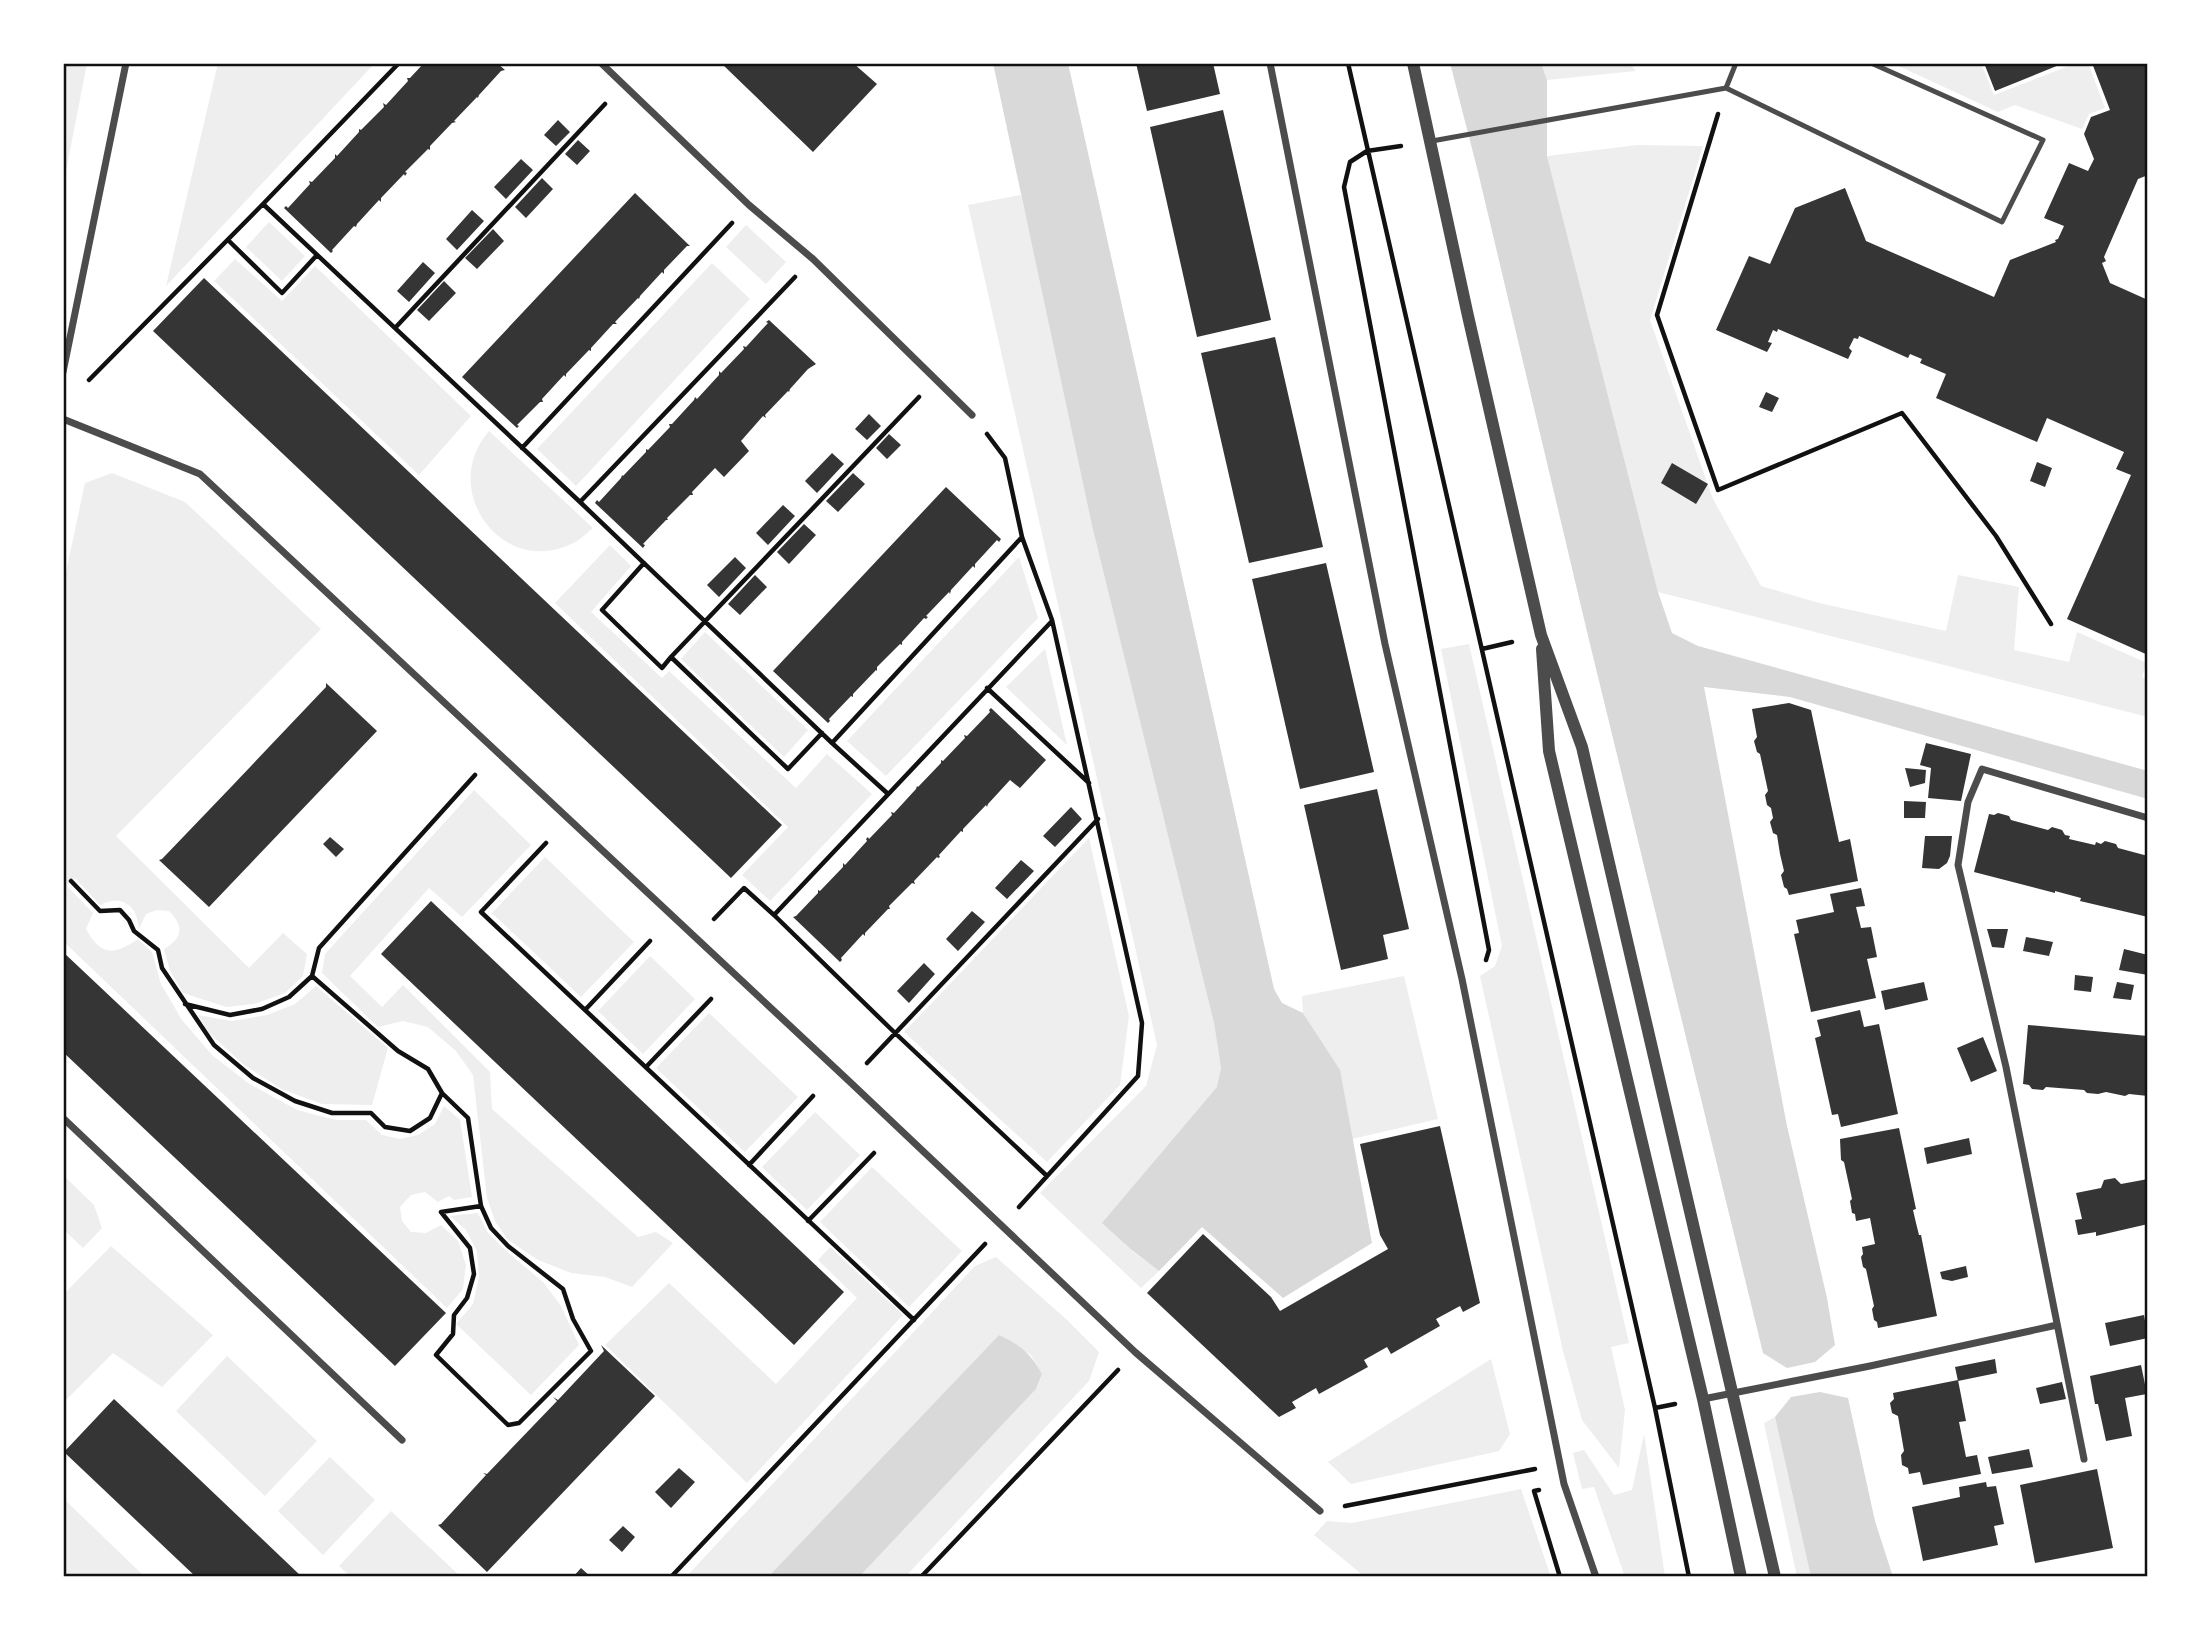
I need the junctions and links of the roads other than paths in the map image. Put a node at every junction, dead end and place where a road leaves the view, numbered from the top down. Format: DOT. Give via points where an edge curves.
graph roads {
  1 [pos="126,63"];
  2 [pos="601,63"];
  3 [pos="1270,63"];
  4 [pos="1413,63"];
  5 [pos="1735,63"];
  6 [pos="1871,63"];
  7 [pos="1726,88"];
  8 [pos="1430,142"];
  9 [pos="63,372"];
  10 [pos="972,415"];
  11 [pos="63,419"];
  12 [pos="1541,635"];
  13 [pos="2148,818"];
  14 [pos="63,1118"];
  15 [pos="2057,1325"];
  16 [pos="1734,1393"];
  17 [pos="1703,1399"];
  18 [pos="402,1440"];
  19 [pos="2084,1459"];
  20 [pos="1320,1511"];
  21 [pos="1596,1577"];
  22 [pos="1741,1577"];
  23 [pos="1776,1577"];
  1 -- 9 [label="street"];
  2 -- 10 [label="street" via="749,205 813,259"];
  3 -- 21 [label="street" via="1385,644 1462,979 1564,1484"];
  4 -- 8 [label="street"];
  5 -- 7 [label="lane"];
  6 -- 7 [label="lane" via="2043,140 2002,222"];
  7 -- 8 [label="lane"];
  8 -- 12 [label="street"];
  11 -- 20 [label="street" via="200,474 1135,1352"];
  12 -- 16 [label="street" via="1582,747"];
  12 -- 17 [label="street" via="1549,751"];
  13 -- 15 [label="street" via="1982,769 1968,802 1958,865 2006,1067"];
  14 -- 18 [label="street"];
  15 -- 16 [label="street"];
  15 -- 19 [label="street"];
  16 -- 17 [label="street"];
  16 -- 23 [label="street"];
  17 -- 22 [label="street"];
}
